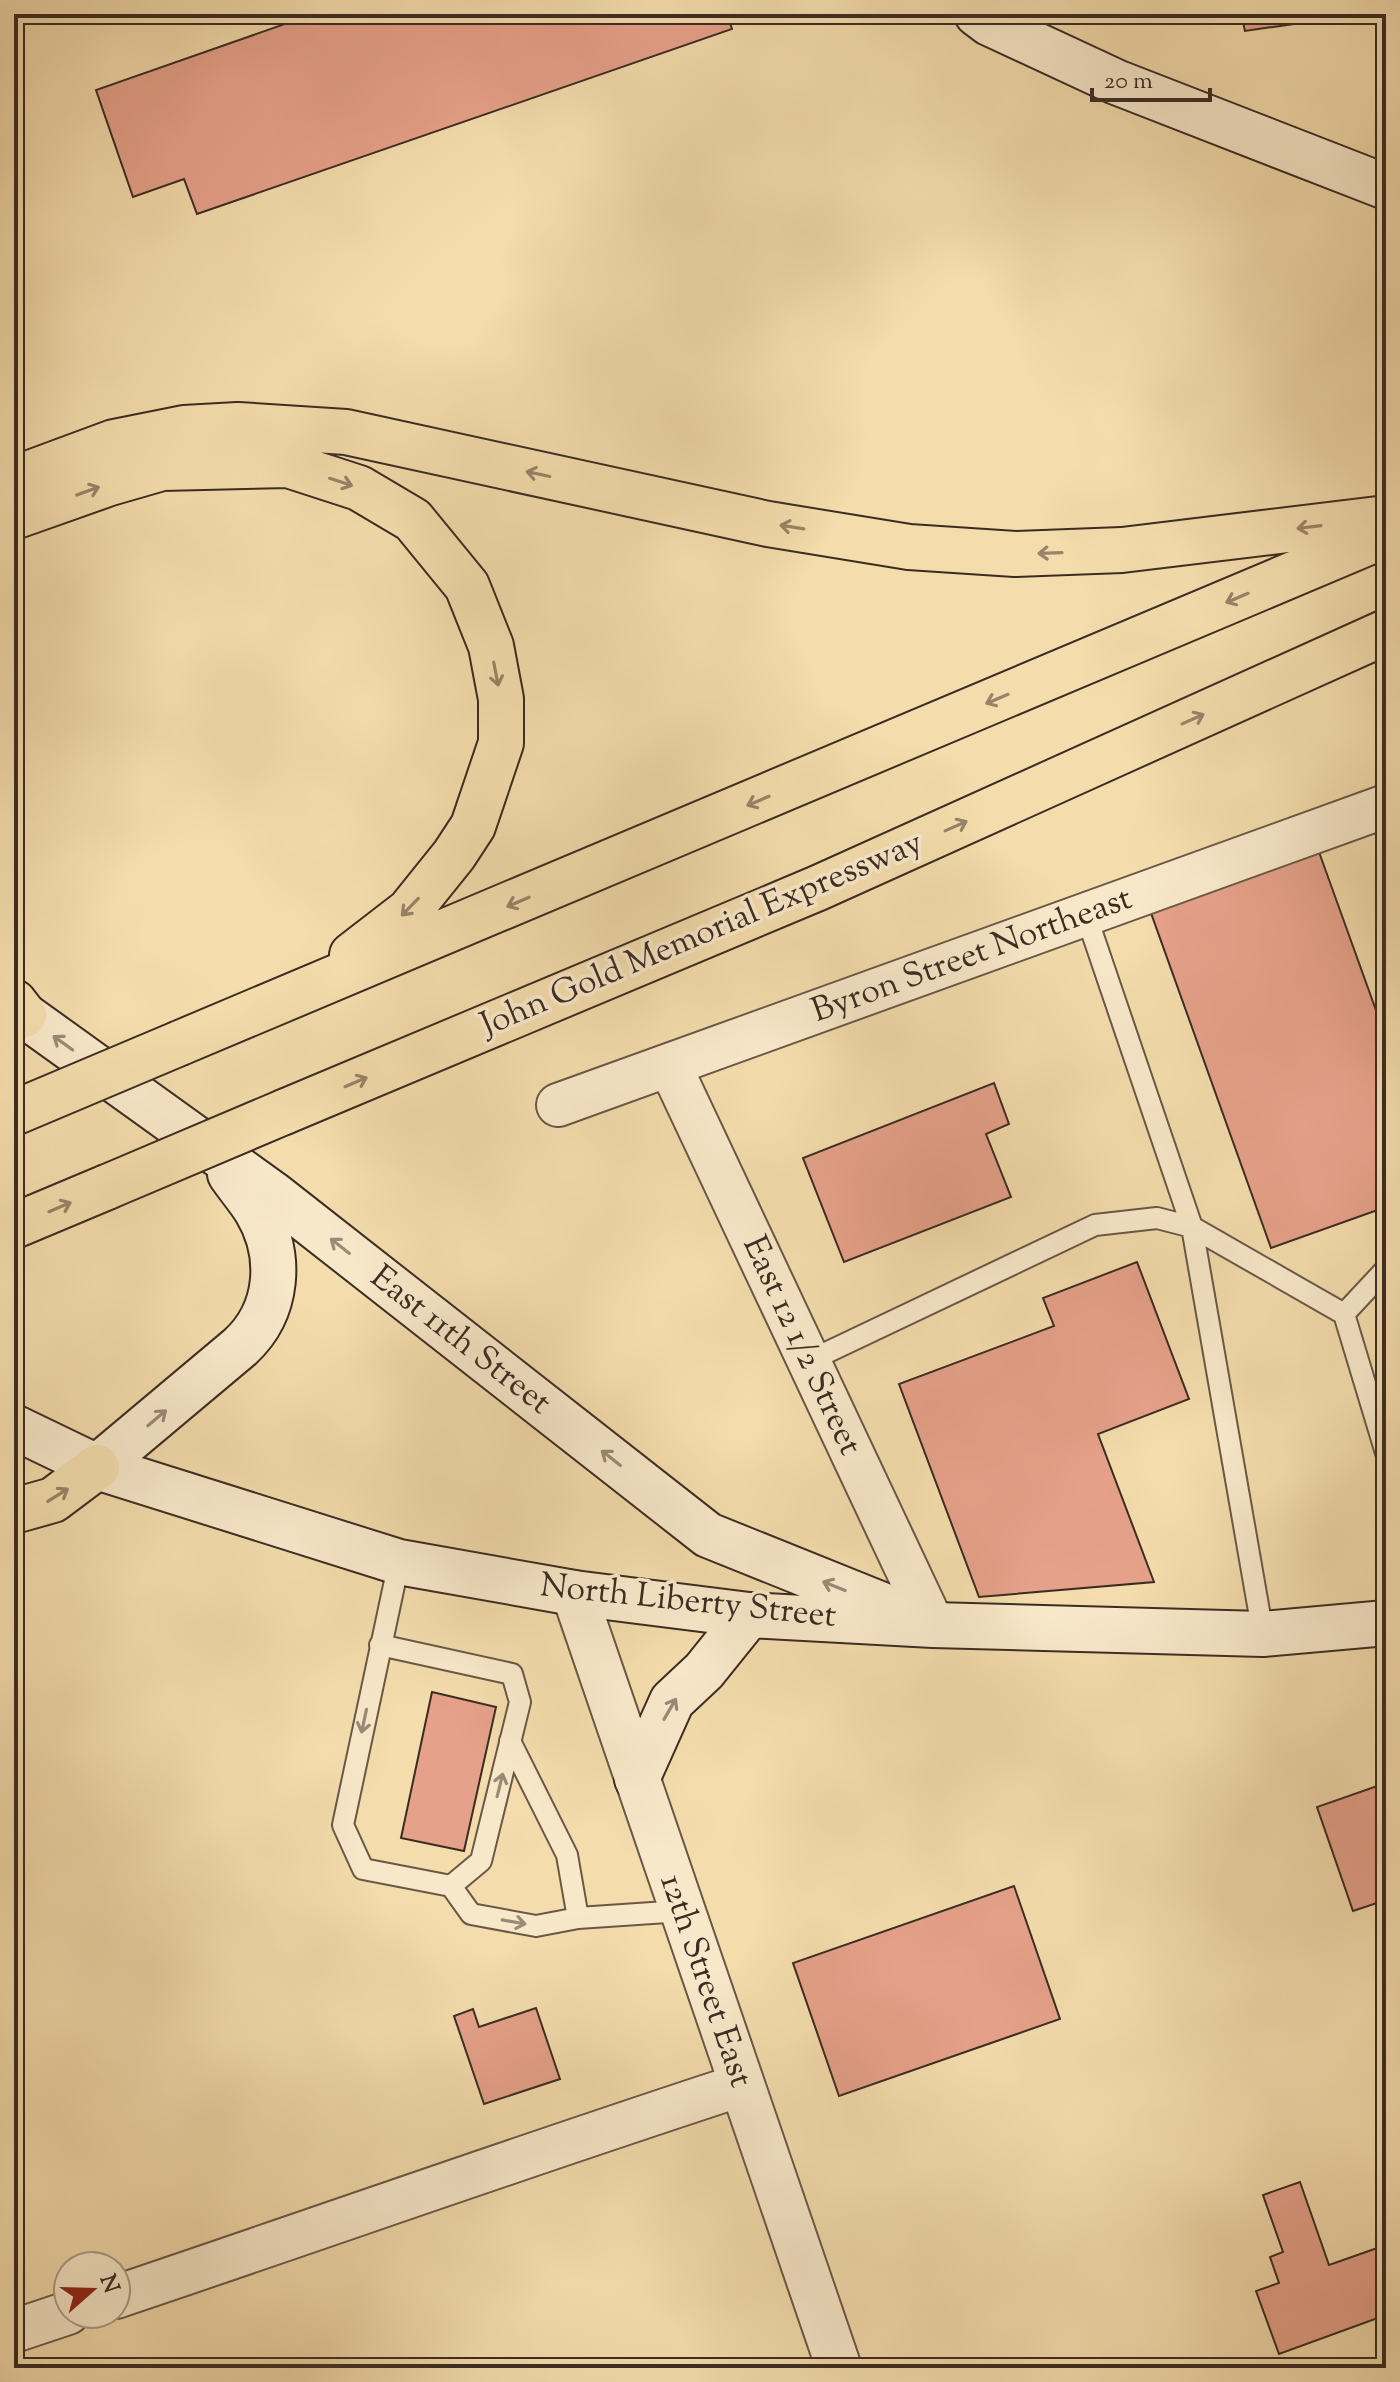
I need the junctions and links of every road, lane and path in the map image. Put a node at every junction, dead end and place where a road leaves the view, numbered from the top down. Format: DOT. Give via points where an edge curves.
graph roads {
  1 [pos="977,14"];
  2 [pos="1386,187"];
  3 [pos="14,479"];
  4 [pos="14,517"];
  5 [pos="1386,518"];
  6 [pos="1386,535"];
  7 [pos="1386,632"];
  8 [pos="1385,807"];
  9 [pos="1086,915"];
  10 [pos="306,991"];
  11 [pos="17,1008"];
  12 [pos="670,1066"];
  13 [pos="558,1105"];
  14 [pos="14,1113"];
  15 [pos="195,1137"];
  16 [pos="14,1226"];
  17 [pos="1192,1227"];
  18 [pos="1386,1269"];
  19 [pos="1344,1314"];
  20 [pos="809,1361"];
  21 [pos="14,1427"];
  22 [pos="1386,1453"];
  23 [pos="97,1467"];
  24 [pos="14,1511"];
  25 [pos="399,1562"];
  26 [pos="574,1593"];
  27 [pos="749,1615"];
  28 [pos="1386,1623"];
  29 [pos="933,1625"];
  30 [pos="1263,1634"];
  31 [pos="380,1645"];
  32 [pos="510,1741"];
  33 [pos="637,1779"];
  34 [pos="451,1886"];
  35 [pos="682,1911"];
  36 [pos="578,1918"];
  37 [pos="741,2085"];
  38 [pos="132,2292"];
  39 [pos="52,2318"];
  40 [pos="14,2331"];
  41 [pos="839,2368"];
  1 -- 2 [label="main road" via="1116,82"];
  5 -- 3 [label="highway, one-way" via="1122,550 1015,554 909,547 768,524 346,432 238,425 184,428 114,442"];
  4 -- 10 [label="highway, one-way" via="162,468 288,465 359,488 413,520 467,586 491,646 501,699 501,743 473,826 409,911"];
  6 -- 10 [label="highway, one-way"];
  16 -- 7 [label="highway, John Gold Memorial Expressway, one-way, bridge" via="818,888"];
  8 -- 9 [label="street, Byron Street Northeast"];
  9 -- 12 [label="street, Byron Street Northeast"];
  9 -- 17 [label="lane"];
  10 -- 14 [label="highway, bridge"];
  15 -- 11 [label="main road, East 11th Street, one-way"];
  12 -- 13 [label="street, Byron Street Northeast"];
  12 -- 20 [label="street, East 12 1/2 Street"];
  23 -- 15 [label="main road, one-way" via="240,1347 264,1317 272,1290 268,1236 226,1169"];
  29 -- 15 [label="main road, East 11th Street, one-way" via="708,1535"];
  17 -- 19 [label="lane"];
  17 -- 20 [label="lane" via="1157,1218 1095,1225"];
  17 -- 30 [label="lane"];
  18 -- 19 [label="lane"];
  19 -- 22 [label="lane"];
  20 -- 29 [label="street, East 12 1/2 Street"];
  21 -- 23 [label="main road, North Liberty Street"];
  24 -- 23 [label="highway, one-way" via="53,1500"];
  23 -- 25 [label="main road, North Liberty Street"];
  25 -- 26 [label="main road, North Liberty Street"];
  25 -- 31 [label="lane"];
  26 -- 27 [label="main road, North Liberty Street"];
  26 -- 33 [label="main road, 12th Street East"];
  27 -- 29 [label="main road, North Liberty Street"];
  33 -- 27 [label="main road, one-way" via="672,1701"];
  28 -- 30 [label="main road, North Liberty Street"];
  29 -- 30 [label="main road, North Liberty Street"];
  31 -- 32 [label="lane" via="512,1674 520,1702"];
  31 -- 34 [label="lane, one-way" via="343,1825 363,1869"];
  34 -- 32 [label="lane, one-way" via="481,1861"];
  32 -- 36 [label="lane" via="567,1855"];
  33 -- 35 [label="main road, 12th Street East"];
  34 -- 36 [label="lane, one-way" via="471,1914 536,1926"];
  35 -- 36 [label="lane"];
  35 -- 37 [label="main road, 12th Street East"];
  37 -- 38 [label="street"];
  37 -- 41 [label="main road, 12th Street East"];
  39 -- 40 [label="street"];
}
